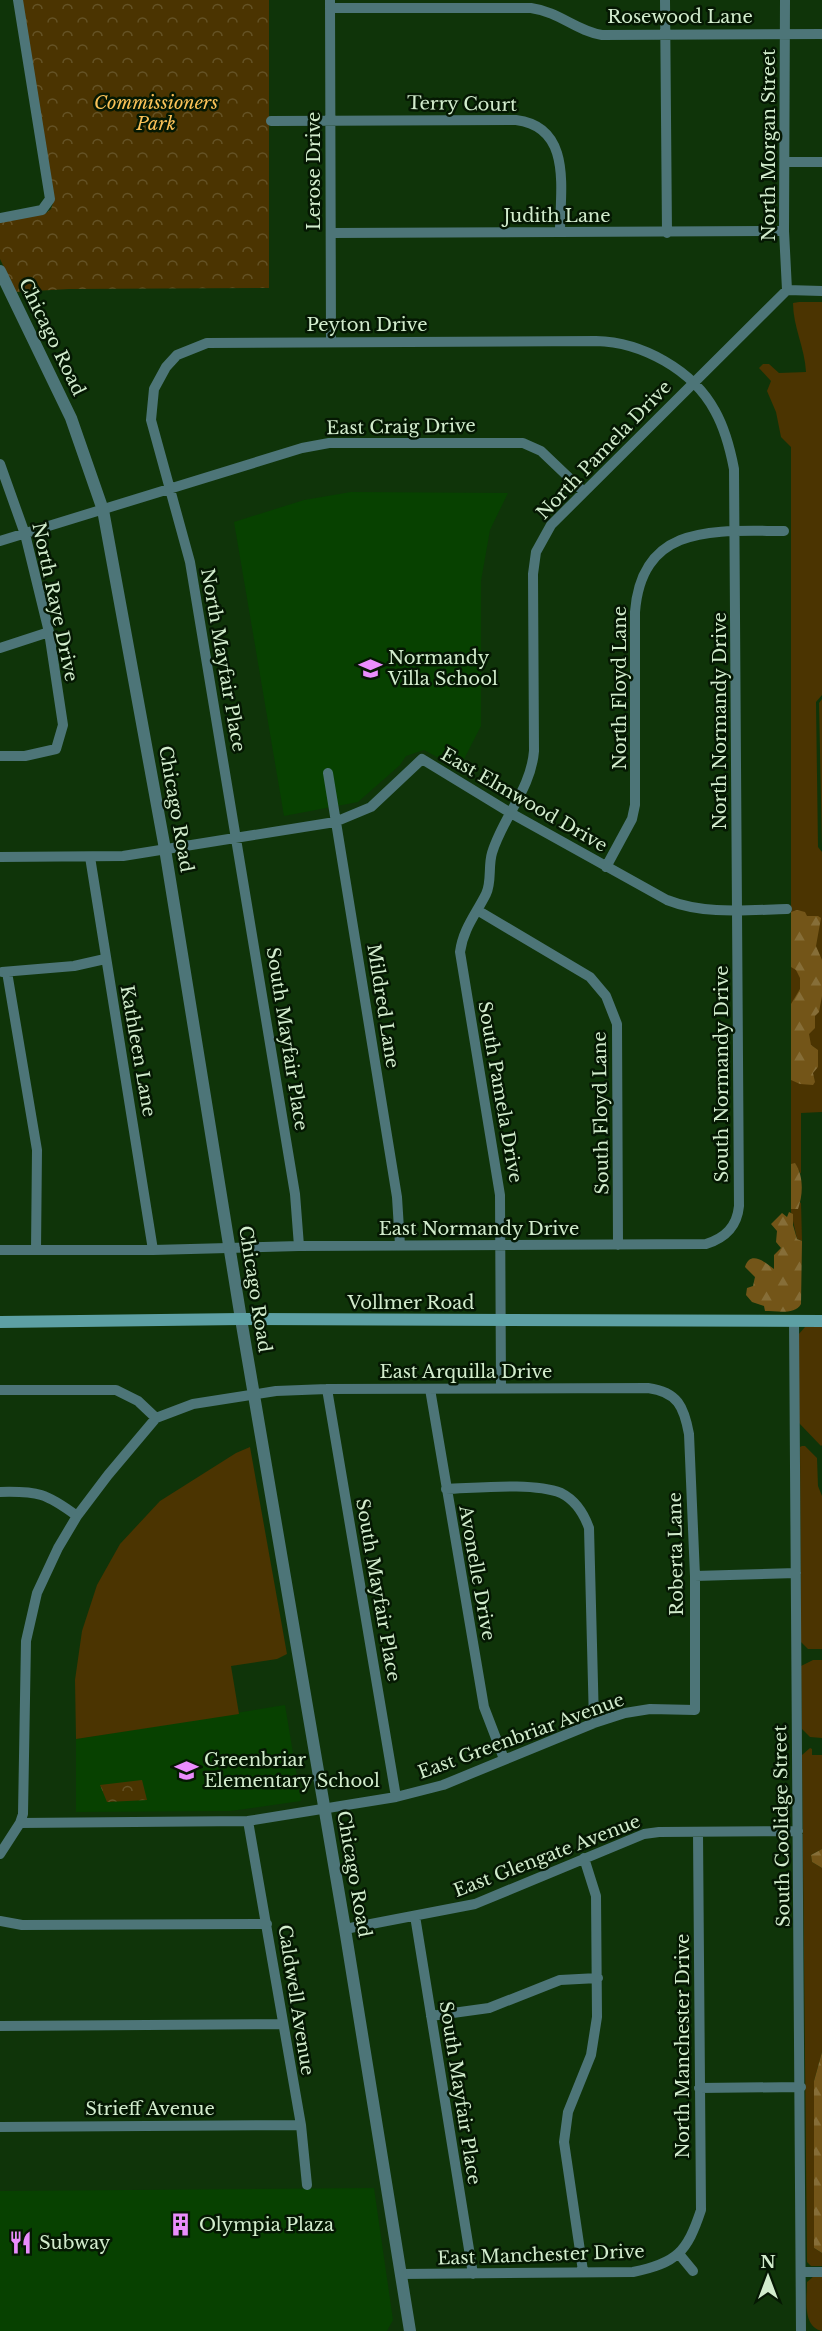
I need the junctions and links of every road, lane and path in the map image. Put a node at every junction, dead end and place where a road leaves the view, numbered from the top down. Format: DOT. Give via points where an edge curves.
graph roads {
  1 [pos="18,0"];
  2 [pos="665,0"];
  3 [pos="785,0"];
  4 [pos="330,4"];
  5 [pos="666,34"];
  6 [pos="785,34"];
  7 [pos="822,34"];
  8 [pos="330,120"];
  9 [pos="271,121"];
  10 [pos="786,162"];
  11 [pos="822,162"];
  12 [pos="0,218"];
  13 [pos="784,231"];
  14 [pos="560,232"];
  15 [pos="331,233"];
  16 [pos="667,233"];
  17 [pos="0,271"];
  18 [pos="787,290"];
  19 [pos="822,291"];
  20 [pos="331,342"];
  21 [pos="692,383"];
  22 [pos="0,464"];
  23 [pos="171,488"];
  24 [pos="584,492"];
  25 [pos="103,510"];
  26 [pos="735,531"];
  27 [pos="784,531"];
  28 [pos="25,534"];
  29 [pos="0,541"];
  30 [pos="49,632"];
  31 [pos="0,648"];
  32 [pos="0,756"];
  33 [pos="328,773"];
  34 [pos="509,812"];
  35 [pos="335,822"];
  36 [pos="236,838"];
  37 [pos="165,849"];
  38 [pos="0,857"];
  39 [pos="90,857"];
  40 [pos="606,867"];
  41 [pos="787,909"];
  42 [pos="477,910"];
  43 [pos="737,910"];
  44 [pos="105,959"];
  45 [pos="4,972"];
  46 [pos="725,1235"];
  47 [pos="400,1245"];
  48 [pos="500,1245"];
  49 [pos="618,1245"];
  50 [pos="298,1246"];
  51 [pos="230,1247"];
  52 [pos="0,1250"];
  53 [pos="36,1250"];
  54 [pos="153,1250"];
  55 [pos="241,1319"];
  56 [pos="500,1321"];
  57 [pos="794,1321"];
  58 [pos="822,1321"];
  59 [pos="0,1322"];
  60 [pos="501,1388"];
  61 [pos="327,1389"];
  62 [pos="430,1389"];
  63 [pos="0,1390"];
  64 [pos="253,1394"];
  65 [pos="676,1400"];
  66 [pos="156,1418"];
  67 [pos="446,1488"];
  68 [pos="0,1492"];
  69 [pos="77,1516"];
  70 [pos="796,1573"];
  71 [pos="694,1576"];
  72 [pos="694,1710"];
  73 [pos="594,1723"];
  74 [pos="504,1759"];
  75 [pos="396,1797"];
  76 [pos="324,1810"];
  77 [pos="248,1821"];
  78 [pos="20,1823"];
  79 [pos="798,1831"];
  80 [pos="698,1833"];
  81 [pos="0,1854"];
  82 [pos="584,1858"];
  83 [pos="415,1917"];
  84 [pos="0,1921"];
  85 [pos="267,1924"];
  86 [pos="345,1929"];
  87 [pos="598,1978"];
  88 [pos="431,2016"];
  89 [pos="283,2024"];
  90 [pos="0,2026"];
  91 [pos="699,2088"];
  92 [pos="801,2088"];
  93 [pos="301,2125"];
  94 [pos="0,2127"];
  95 [pos="307,2185"];
  96 [pos="679,2254"];
  97 [pos="583,2271"];
  98 [pos="693,2271"];
  99 [pos="801,2272"];
  100 [pos="822,2272"];
  101 [pos="400,2274"];
  102 [pos="473,2274"];
  103 [pos="410,2331"];
  104 [pos="801,2331"];
  1 -- 12 [label="street" via="50,199 42,210"];
  2 -- 5 [label="street"];
  3 -- 6 [label="street, North Morgan Street"];
  4 -- 5 [label="street, Rosewood Lane" via="531,8 556,13 592,33"];
  4 -- 8 [label="street, Lerose Drive"];
  5 -- 6 [label="street, Rosewood Lane"];
  5 -- 16 [label="street"];
  6 -- 7 [label="street, Rosewood Lane"];
  6 -- 10 [label="street, North Morgan Street"];
  8 -- 9 [label="street, Terry Court"];
  8 -- 14 [label="street, Terry Court" via="516,120 533,124 550,137 558,153"];
  8 -- 15 [label="street, Lerose Drive"];
  10 -- 11 [label="street"];
  10 -- 13 [label="street, North Morgan Street"];
  13 -- 16 [label="street, Judith Lane"];
  13 -- 18 [label="street, North Morgan Street"];
  14 -- 15 [label="street, Judith Lane"];
  14 -- 16 [label="street, Judith Lane"];
  15 -- 20 [label="street, Lerose Drive"];
  17 -- 25 [label="street, Chicago Road" via="71,418"];
  18 -- 19 [label="street"];
  18 -- 21 [label="street, North Pamela Drive"];
  20 -- 21 [label="street, Peyton Drive" via="612,342 657,357"];
  20 -- 23 [label="street, Peyton Drive" via="207,343 177,355 154,389 151,413"];
  21 -- 24 [label="street, North Pamela Drive"];
  21 -- 26 [label="street, North Normandy Drive" via="715,409 730,447 735,475"];
  22 -- 28 [label="street, North Raye Drive"];
  23 -- 24 [label="street, East Craig Drive" via="319,444 503,442 523,443 541,450"];
  23 -- 25 [label="street, East Craig Drive"];
  23 -- 36 [label="street, North Mayfair Place" via="190,562"];
  24 -- 34 [label="street, North Pamela Drive" via="551,525 536,552 533,758 525,785"];
  25 -- 28 [label="street, East Craig Drive"];
  25 -- 37 [label="street, Chicago Road"];
  26 -- 27 [label="street"];
  26 -- 40 [label="street, North Floyd Lane" via="698,533 678,541 653,560 641,582 635,612 635,805 632,819"];
  26 -- 43 [label="street, North Normandy Drive"];
  28 -- 29 [label="street, East Craig Drive"];
  28 -- 30 [label="street, North Raye Drive"];
  30 -- 31 [label="street"];
  30 -- 32 [label="street, North Raye Drive" via="63,725 56,749 25,756"];
  33 -- 35 [label="street, Mildred Lane"];
  34 -- 35 [label="street, East Elmwood Drive" via="422,759 371,807"];
  34 -- 40 [label="street, East Elmwood Drive"];
  34 -- 42 [label="street, South Pamela Drive" via="491,855 488,891"];
  35 -- 36 [label="street, East Elmwood Drive"];
  35 -- 47 [label="street, Mildred Lane" via="397,1197"];
  36 -- 37 [label="street, East Elmwood Drive"];
  36 -- 50 [label="street, South Mayfair Place" via="295,1194"];
  37 -- 39 [label="street, East Elmwood Drive"];
  37 -- 51 [label="street, Chicago Road"];
  38 -- 39 [label="street, East Elmwood Drive"];
  39 -- 44 [label="street, Kathleen Lane"];
  40 -- 43 [label="street, East Elmwood Drive" via="680,906"];
  41 -- 43 [label="street, East Elmwood Drive"];
  42 -- 48 [label="street, South Pamela Drive" via="462,939 461,961 501,1196"];
  42 -- 49 [label="street, South Floyd Lane" via="579,969 606,996 617,1024"];
  43 -- 46 [label="street, South Normandy Drive" via="739,1206 737,1218"];
  44 -- 45 [label="street"];
  44 -- 54 [label="street, Kathleen Lane"];
  45 -- 53 [label="street" via="37,1150"];
  46 -- 49 [label="street, East Normandy Drive" via="705,1244"];
  47 -- 48 [label="street, East Normandy Drive"];
  47 -- 50 [label="street, East Normandy Drive"];
  48 -- 49 [label="street, East Normandy Drive"];
  48 -- 56 [label="street, South Pamela Drive"];
  50 -- 51 [label="street, East Normandy Drive"];
  51 -- 54 [label="street, East Normandy Drive"];
  51 -- 55 [label="street, Chicago Road"];
  52 -- 53 [label="street, East Normandy Drive"];
  53 -- 54 [label="street, East Normandy Drive"];
  55 -- 56 [label="main road, Vollmer Road"];
  55 -- 59 [label="main road, Vollmer Road"];
  55 -- 64 [label="street, Chicago Road"];
  56 -- 57 [label="main road, Vollmer Road"];
  56 -- 60 [label="street, South Pamela Drive"];
  57 -- 58 [label="main road, Vollmer Road"];
  57 -- 70 [label="street, South Coolidge Street"];
  60 -- 62 [label="street, East Arquilla Drive"];
  60 -- 65 [label="street, East Arquilla Drive" via="648,1388 665,1392"];
  61 -- 62 [label="street, East Arquilla Drive"];
  61 -- 64 [label="street, East Arquilla Drive"];
  61 -- 75 [label="street, South Mayfair Place"];
  62 -- 67 [label="street, Avonelle Drive"];
  63 -- 66 [label="street" via="116,1390 138,1401"];
  64 -- 66 [label="street, East Arquilla Drive" via="181,1407"];
  64 -- 76 [label="street, Chicago Road"];
  65 -- 71 [label="street, Roberta Lane" via="684,1411 689,1434"];
  66 -- 69 [label="street"];
  67 -- 73 [label="street" via="538,1488 562,1494 584,1514 589,1528"];
  67 -- 74 [label="street, Avonelle Drive" via="484,1707"];
  68 -- 69 [label="street" via="39,1493"];
  69 -- 78 [label="street" via="37,1593 26,1641 24,1806"];
  70 -- 71 [label="street"];
  70 -- 79 [label="street, South Coolidge Street"];
  71 -- 72 [label="street, Roberta Lane"];
  72 -- 73 [label="street, East Greenbriar Avenue" via="650,1709"];
  73 -- 74 [label="street, East Greenbriar Avenue"];
  74 -- 75 [label="street, East Greenbriar Avenue" via="443,1785"];
  75 -- 76 [label="street, East Greenbriar Avenue"];
  76 -- 77 [label="street, East Greenbriar Avenue"];
  76 -- 86 [label="street, Chicago Road"];
  77 -- 78 [label="street, East Greenbriar Avenue"];
  77 -- 85 [label="street, Caldwell Avenue"];
  78 -- 81 [label="street"];
  79 -- 80 [label="street, East Glengate Avenue"];
  79 -- 92 [label="street, South Coolidge Street"];
  80 -- 82 [label="street, East Glengate Avenue" via="644,1834"];
  80 -- 91 [label="street, North Manchester Drive"];
  82 -- 83 [label="street, East Glengate Avenue" via="475,1904"];
  82 -- 87 [label="street" via="596,1896"];
  83 -- 86 [label="street, East Glengate Avenue"];
  83 -- 88 [label="street, South Mayfair Place"];
  84 -- 85 [label="street" via="22,1925"];
  85 -- 89 [label="street, Caldwell Avenue"];
  86 -- 101 [label="street, Chicago Road"];
  87 -- 88 [label="street" via="560,1980 489,2008"];
  87 -- 97 [label="street" via="591,2055 568,2112 565,2133"];
  88 -- 102 [label="street, South Mayfair Place"];
  89 -- 90 [label="street"];
  89 -- 93 [label="street, Caldwell Avenue"];
  91 -- 92 [label="street"];
  91 -- 96 [label="street, North Manchester Drive" via="701,2210 692,2236"];
  92 -- 99 [label="street, South Coolidge Street"];
  93 -- 94 [label="street, Strieff Avenue"];
  93 -- 95 [label="street, Caldwell Avenue"];
  96 -- 97 [label="street, East Manchester Drive" via="656,2268 633,2272"];
  96 -- 98 [label="street"];
  97 -- 102 [label="street, East Manchester Drive"];
  99 -- 100 [label="street"];
  99 -- 104 [label="street, South Coolidge Street"];
  101 -- 102 [label="street, East Manchester Drive"];
  101 -- 103 [label="street, Chicago Road"];
}
